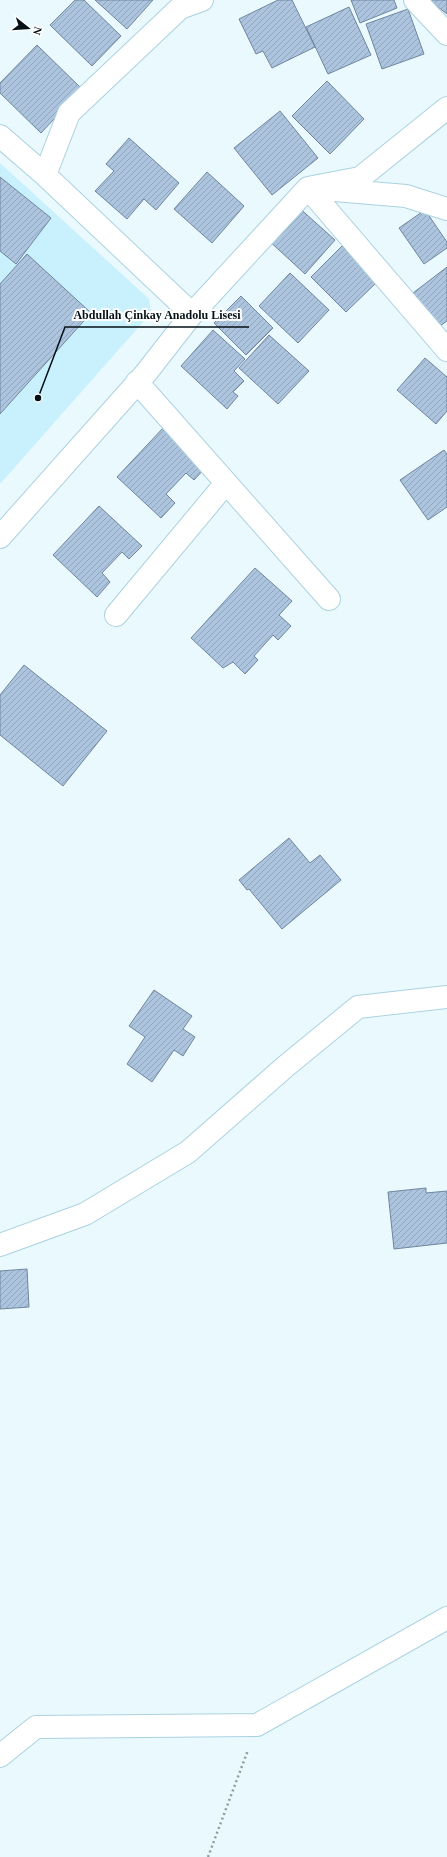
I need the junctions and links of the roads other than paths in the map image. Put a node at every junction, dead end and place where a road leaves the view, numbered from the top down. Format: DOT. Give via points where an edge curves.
graph roads {
  1 [pos="202,0"];
  2 [pos="415,0"];
  3 [pos="447,34"];
  4 [pos="447,108"];
  5 [pos="0,136"];
  6 [pos="45,175"];
  7 [pos="308,188"];
  8 [pos="447,210"];
  9 [pos="192,314"];
  10 [pos="447,350"];
  11 [pos="137,382"];
  12 [pos="226,483"];
  13 [pos="0,537"];
  14 [pos="329,599"];
  15 [pos="116,615"];
  16 [pos="447,997"];
  17 [pos="0,1245"];
  18 [pos="447,1618"];
  19 [pos="0,1756"];
  1 -- 6 [label="street" via="180,8 69,113"];
  2 -- 3 [label="street"];
  4 -- 7 [label="street" via="360,178"];
  5 -- 6 [label="street"];
  6 -- 9 [label="street"];
  7 -- 8 [label="street" via="406,196"];
  7 -- 9 [label="street"];
  7 -- 10 [label="street"];
  9 -- 11 [label="street"];
  11 -- 12 [label="street"];
  11 -- 13 [label="street"];
  12 -- 14 [label="street"];
  12 -- 15 [label="street"];
  16 -- 17 [label="street" via="358,1007 188,1152 85,1214"];
  18 -- 19 [label="street" via="257,1725 36,1727"];
}
